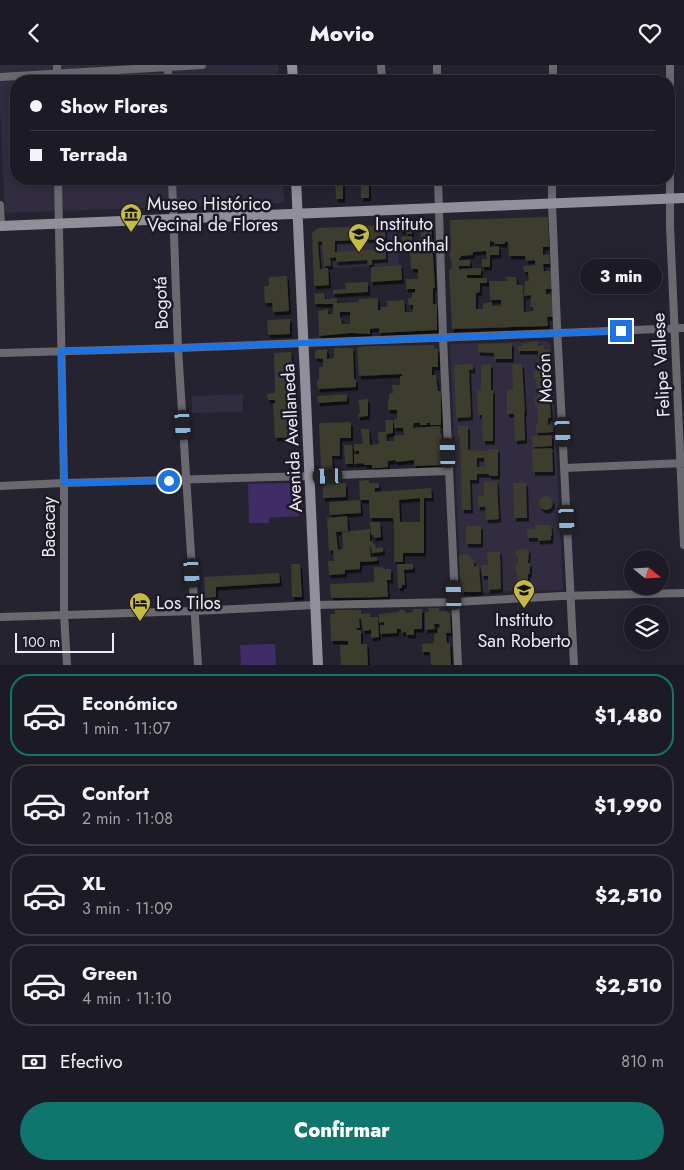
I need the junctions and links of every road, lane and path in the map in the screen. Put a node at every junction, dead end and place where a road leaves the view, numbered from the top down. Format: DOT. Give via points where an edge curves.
graph roads {
  1 [pos="202,65"];
  2 [pos="168,66"];
  3 [pos="85,75"];
  4 [pos="58,185"];
  5 [pos="172,185"];
  6 [pos="296,185"];
  7 [pos="438,185"];
  8 [pos="552,185"];
  9 [pos="670,185"];
  10 [pos="670,198"];
  11 [pos="684,198"];
  12 [pos="552,204"];
  13 [pos="0,205"];
  14 [pos="438,209"];
  15 [pos="298,214"];
  16 [pos="173,218"];
  17 [pos="58,223"];
  18 [pos="0,226"];
  19 [pos="684,328"];
  20 [pos="674,329"];
  21 [pos="558,334"];
  22 [pos="443,338"];
  23 [pos="304,343"];
  24 [pos="178,348"];
  25 [pos="61,351"];
  26 [pos="0,353"];
  27 [pos="682,463"];
  28 [pos="564,468"];
  29 [pos="448,471"];
  30 [pos="310,477"];
  31 [pos="186,480"];
  32 [pos="64,483"];
  33 [pos="0,486"];
  34 [pos="684,545"];
  35 [pos="684,593"];
  36 [pos="571,596"];
  37 [pos="455,602"];
  38 [pos="315,605"];
  39 [pos="195,611"];
  40 [pos="64,614"];
  41 [pos="0,617"];
  42 [pos="67,665"];
  43 [pos="198,665"];
  44 [pos="318,665"];
  45 [pos="458,665"];
  46 [pos="574,665"];
  1 -- 2 [label="street"];
  2 -- 3 [label="street"];
  4 -- 17 [label="street, Bacacay"];
  5 -- 16 [label="street, Bogotá"];
  6 -- 15 [label="main road, Avenida Avellaneda"];
  7 -- 14 [label="street"];
  8 -- 12 [label="street, Morón"];
  9 -- 10 [label="street, Felipe Vallese"];
  10 -- 11 [label="main road"];
  10 -- 12 [label="main road"];
  10 -- 20 [label="street, Felipe Vallese"];
  12 -- 14 [label="main road"];
  12 -- 21 [label="street, Morón"];
  13 -- 18 [label="street"];
  14 -- 15 [label="main road"];
  14 -- 22 [label="street"];
  15 -- 16 [label="main road"];
  15 -- 23 [label="main road, Avenida Avellaneda"];
  16 -- 17 [label="main road"];
  16 -- 24 [label="street, Bogotá"];
  17 -- 18 [label="main road"];
  17 -- 25 [label="street, Bacacay"];
  19 -- 20 [label="street"];
  20 -- 21 [label="street"];
  20 -- 27 [label="street, Felipe Vallese"];
  21 -- 22 [label="street"];
  21 -- 28 [label="street, Morón"];
  22 -- 23 [label="street"];
  22 -- 29 [label="street"];
  23 -- 24 [label="street"];
  23 -- 30 [label="main road, Avenida Avellaneda"];
  24 -- 25 [label="street"];
  24 -- 31 [label="street, Bogotá"];
  25 -- 26 [label="street"];
  25 -- 32 [label="street, Bacacay"];
  27 -- 28 [label="street"];
  27 -- 34 [label="street, Felipe Vallese"];
  28 -- 36 [label="street, Morón"];
  29 -- 30 [label="street"];
  29 -- 37 [label="street"];
  30 -- 31 [label="street"];
  30 -- 38 [label="main road, Avenida Avellaneda"];
  31 -- 32 [label="street"];
  31 -- 39 [label="street, Bogotá"];
  32 -- 33 [label="street"];
  32 -- 40 [label="street, Bacacay"];
  35 -- 36 [label="street"];
  36 -- 37 [label="street"];
  36 -- 46 [label="street, Morón"];
  37 -- 38 [label="street"];
  37 -- 45 [label="street"];
  38 -- 39 [label="street"];
  38 -- 44 [label="main road, Avenida Avellaneda"];
  39 -- 40 [label="street"];
  39 -- 43 [label="street, Bogotá"];
  40 -- 41 [label="street"];
  40 -- 42 [label="street, Bacacay"];
}
